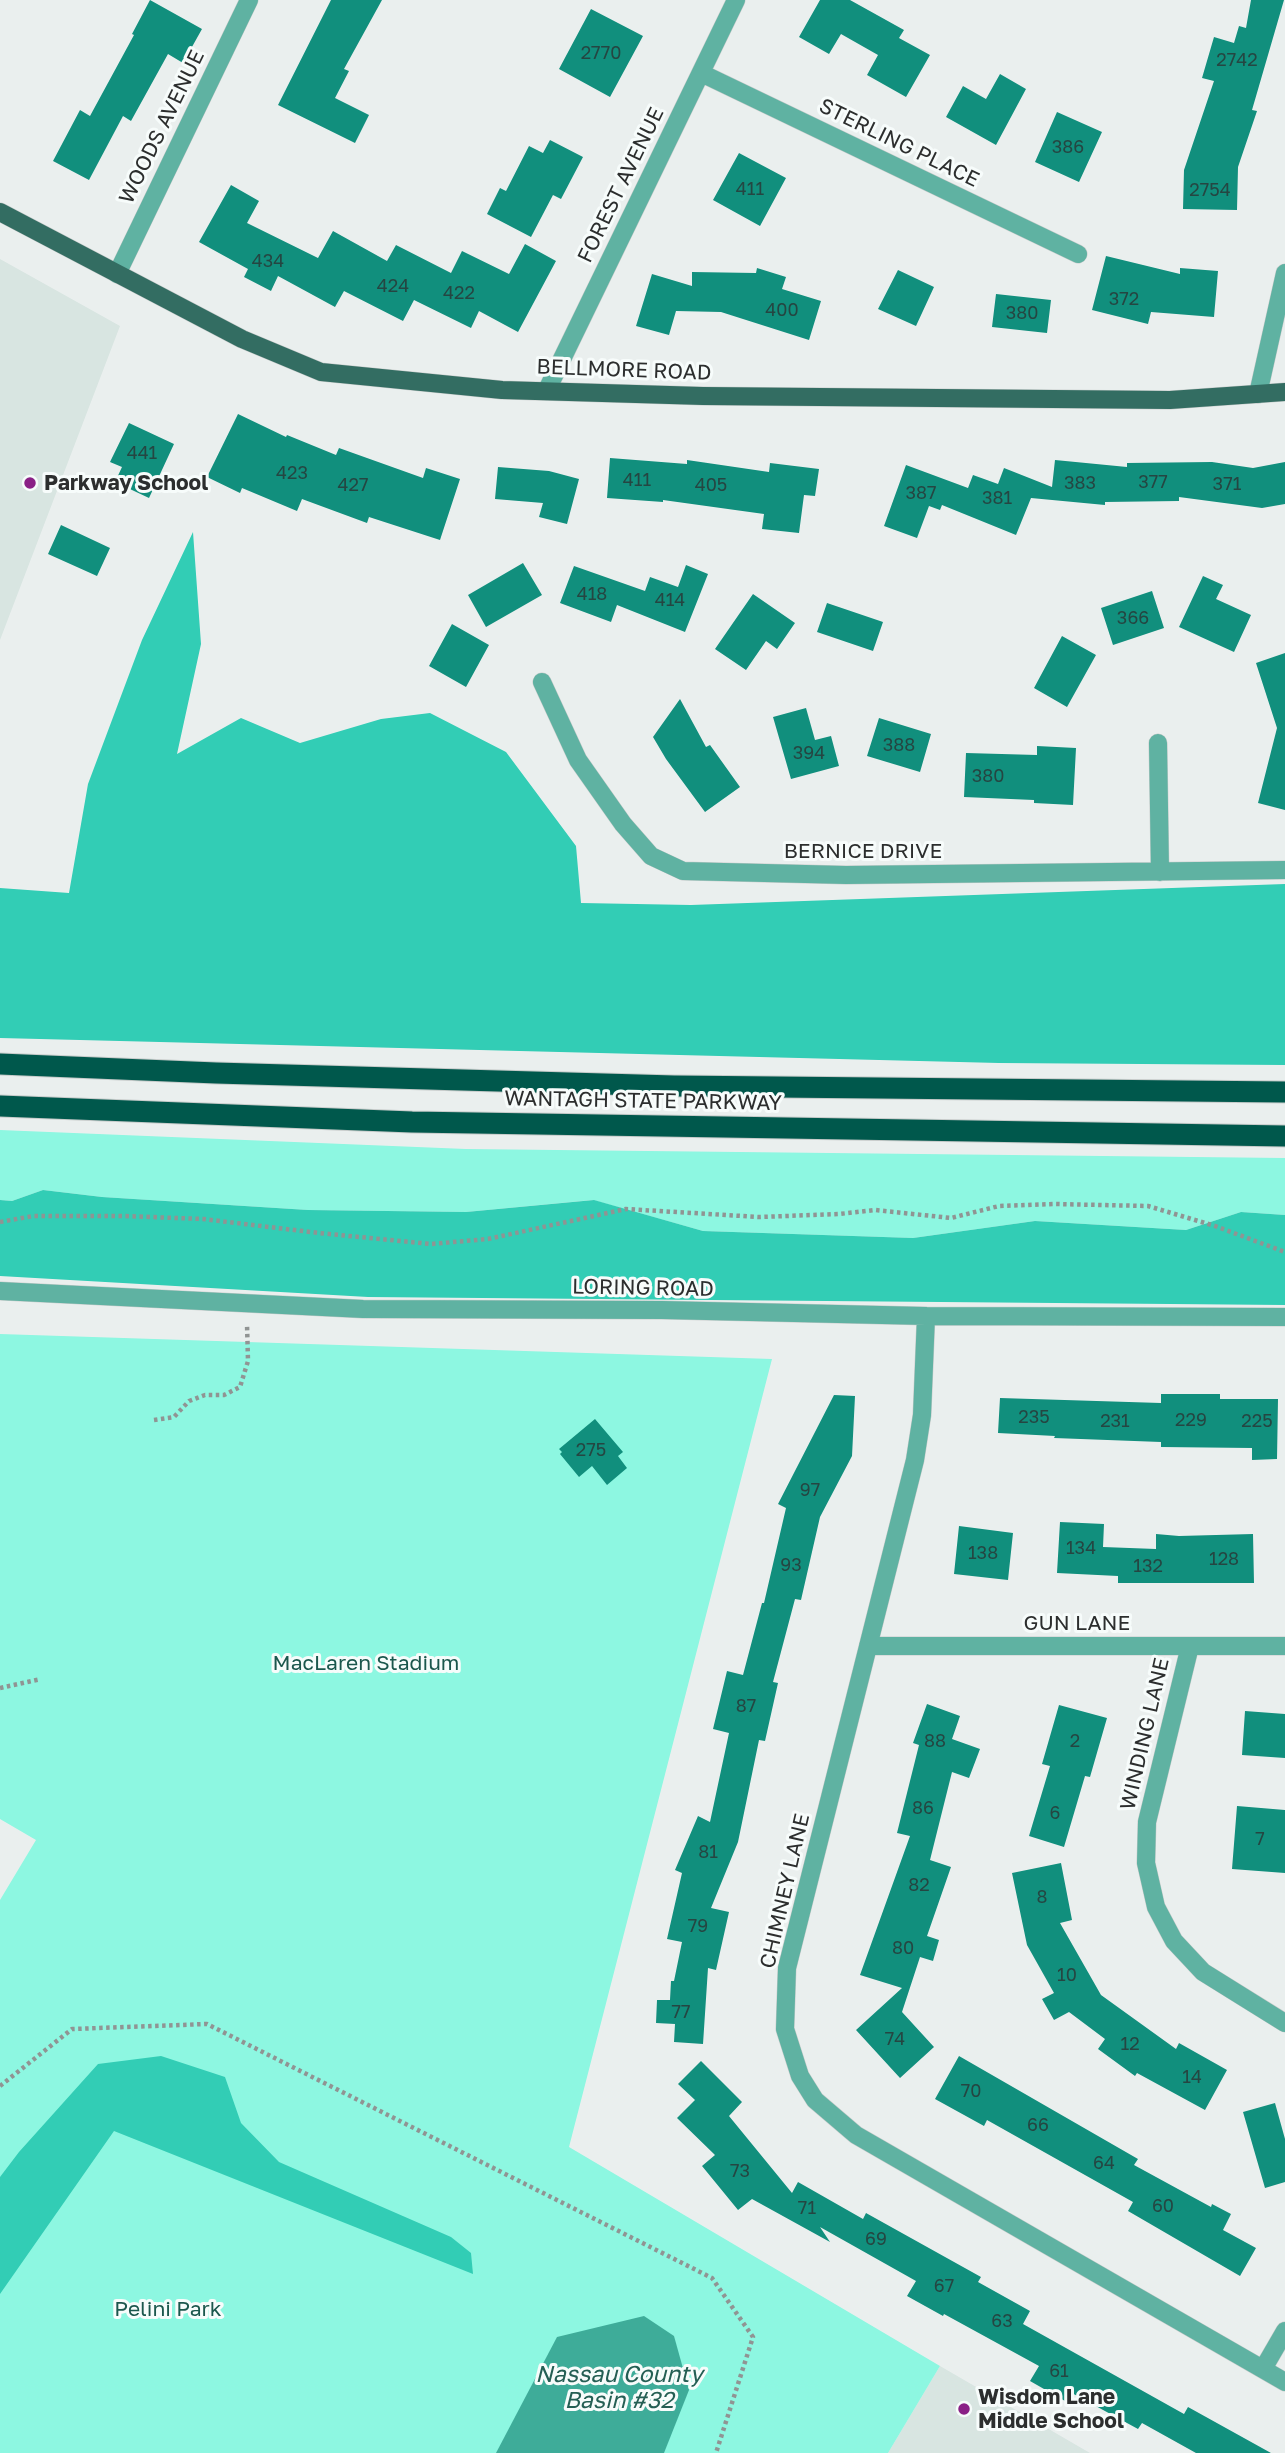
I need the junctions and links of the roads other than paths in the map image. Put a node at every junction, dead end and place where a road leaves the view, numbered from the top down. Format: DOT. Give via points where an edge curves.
graph roads {
  1 [pos="249,0"];
  2 [pos="736,0"];
  3 [pos="701,73"];
  4 [pos="0,212"];
  5 [pos="1078,254"];
  6 [pos="1285,273"];
  7 [pos="117,274"];
  8 [pos="547,390"];
  9 [pos="1285,392"];
  10 [pos="1258,394"];
  11 [pos="542,682"];
  12 [pos="1158,743"];
  13 [pos="1285,870"];
  14 [pos="1160,872"];
  15 [pos="0,1064"];
  16 [pos="1285,1092"];
  17 [pos="0,1106"];
  18 [pos="1285,1136"];
  19 [pos="0,1291"];
  20 [pos="926,1316"];
  21 [pos="1285,1317"];
  22 [pos="869,1646"];
  23 [pos="1190,1646"];
  24 [pos="1285,1646"];
  25 [pos="1285,2023"];
  26 [pos="1285,2331"];
  27 [pos="1263,2369"];
  28 [pos="1285,2382"];
  1 -- 7 [label="street, WOODS AVENUE"];
  2 -- 3 [label="street, FOREST AVENUE"];
  3 -- 5 [label="street, STERLING PLACE"];
  3 -- 8 [label="street, FOREST AVENUE"];
  4 -- 7 [label="main road, BELLMORE ROAD"];
  6 -- 10 [label="street"];
  7 -- 8 [label="main road, BELLMORE ROAD" via="242,339 321,372 502,390"];
  8 -- 10 [label="main road, BELLMORE ROAD" via="1156,400"];
  9 -- 10 [label="main road, BELLMORE ROAD"];
  11 -- 14 [label="street, BERNICE DRIVE" via="578,760 623,824 651,856 683,871 846,875"];
  12 -- 14 [label="street"];
  13 -- 14 [label="street, BERNICE DRIVE"];
  15 -- 16 [label="highway, WANTAGH STATE PARKWAY" via="674,1086"];
  17 -- 18 [label="highway, WANTAGH STATE PARKWAY" via="412,1122"];
  19 -- 20 [label="street, LORING ROAD" via="363,1309"];
  20 -- 21 [label="street, LORING ROAD"];
  20 -- 22 [label="street, CHIMNEY LANE" via="917,1448"];
  22 -- 23 [label="street, GUN LANE"];
  22 -- 27 [label="street, CHIMNEY LANE" via="788,1968 785,2029 800,2076 816,2100 856,2135"];
  23 -- 24 [label="street, GUN LANE"];
  23 -- 25 [label="street, WINDING LANE" via="1147,1822 1146,1863 1156,1907 1174,1941 1203,1972"];
  26 -- 27 [label="street"];
  27 -- 28 [label="street, CHIMNEY LANE"];
}
